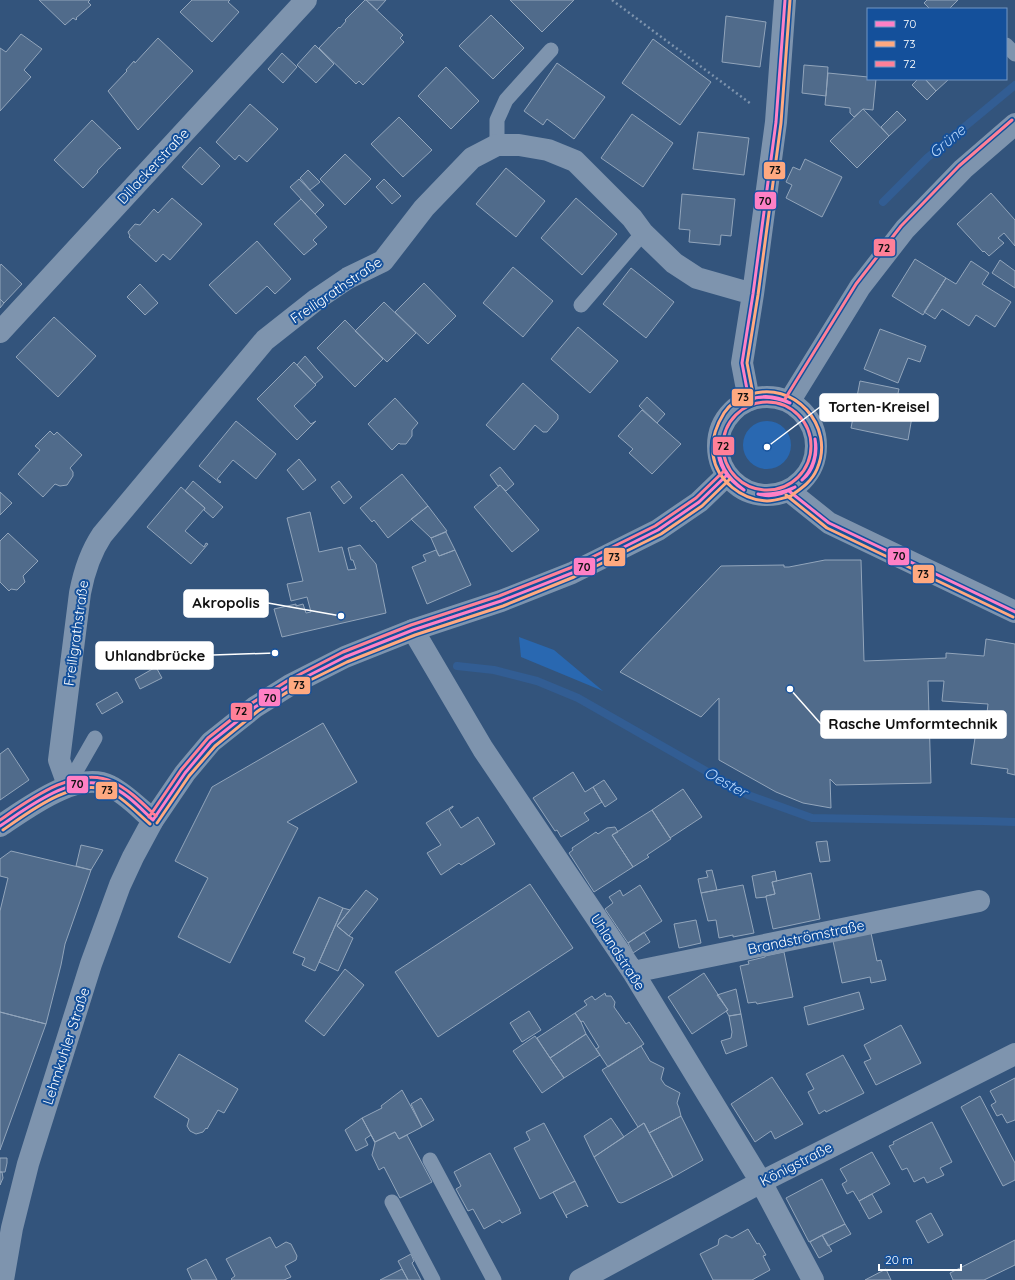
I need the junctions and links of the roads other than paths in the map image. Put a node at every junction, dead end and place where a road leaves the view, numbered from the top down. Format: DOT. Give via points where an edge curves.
graph roads {
  1 [pos="306,0"];
  2 [pos="785,0"];
  3 [pos="1007,46"];
  4 [pos="551,50"];
  5 [pos="1015,54"];
  6 [pos="1015,124"];
  7 [pos="497,145"];
  8 [pos="643,233"];
  9 [pos="753,294"];
  10 [pos="581,305"];
  11 [pos="0,332"];
  12 [pos="749,400"];
  13 [pos="789,402"];
  14 [pos="727,475"];
  15 [pos="789,491"];
  16 [pos="1015,612"];
  17 [pos="413,630"];
  18 [pos="95,738"];
  19 [pos="68,785"];
  20 [pos="153,820"];
  21 [pos="0,826"];
  22 [pos="979,901"];
  23 [pos="633,972"];
  24 [pos="1015,1054"];
  25 [pos="430,1160"];
  26 [pos="761,1182"];
  27 [pos="392,1202"];
  28 [pos="3,1280"];
  29 [pos="433,1280"];
  30 [pos="494,1280"];
  31 [pos="580,1280"];
  32 [pos="813,1280"];
  1 -- 11 [label="street, Dillackerstraße"];
  2 -- 9 [label="street" via="776,122"];
  3 -- 5 [label="lane"];
  4 -- 7 [label="lane" via="506,100 497,120"];
  6 -- 13 [label="street" via="963,169 905,229 860,287"];
  7 -- 8 [label="street, Freiligrathstraße" via="519,145 548,150 575,161 632,218"];
  7 -- 19 [label="street, Freiligrathstraße" via="472,158 424,208 383,261 348,278 265,340 93,548 84,574 79,601 59,760"];
  8 -- 9 [label="street, Freiligrathstraße" via="674,263 698,278"];
  8 -- 10 [label="lane"];
  9 -- 12 [label="street" via="742,363"];
  12 -- 13 [label="street" via="776,397"];
  12 -- 14 [label="street" via="729,415 718,438 720,464"];
  13 -- 15 [label="street" via="802,410 811,423 816,438 816,454 811,469 802,482"];
  14 -- 15 [label="street" via="736,485 748,492 776,495"];
  14 -- 17 [label="street, Lehmkuhler Straße" via="699,502 658,530 572,573 501,601"];
  15 -- 16 [label="street" via="829,523"];
  17 -- 20 [label="street, Lehmkuhler Straße" via="345,657 290,685 255,707 211,742 185,773"];
  17 -- 23 [label="street, Uhlandstraße" via="483,749"];
  18 -- 19 [label="lane"];
  19 -- 20 [label="street" via="96,782 110,786"];
  19 -- 21 [label="street" via="39,800"];
  20 -- 28 [label="street, Lehmkuhler Straße" via="120,885 91,964 28,1164 12,1228"];
  22 -- 23 [label="street, Brandströmstraße"];
  23 -- 26 [label="street, Uhlandstraße"];
  24 -- 26 [label="street, Königstraße"];
  25 -- 30 [label="lane"];
  26 -- 31 [label="street, Königstraße"];
  26 -- 32 [label="street, Uhlandstraße"];
  27 -- 29 [label="lane"];
}
